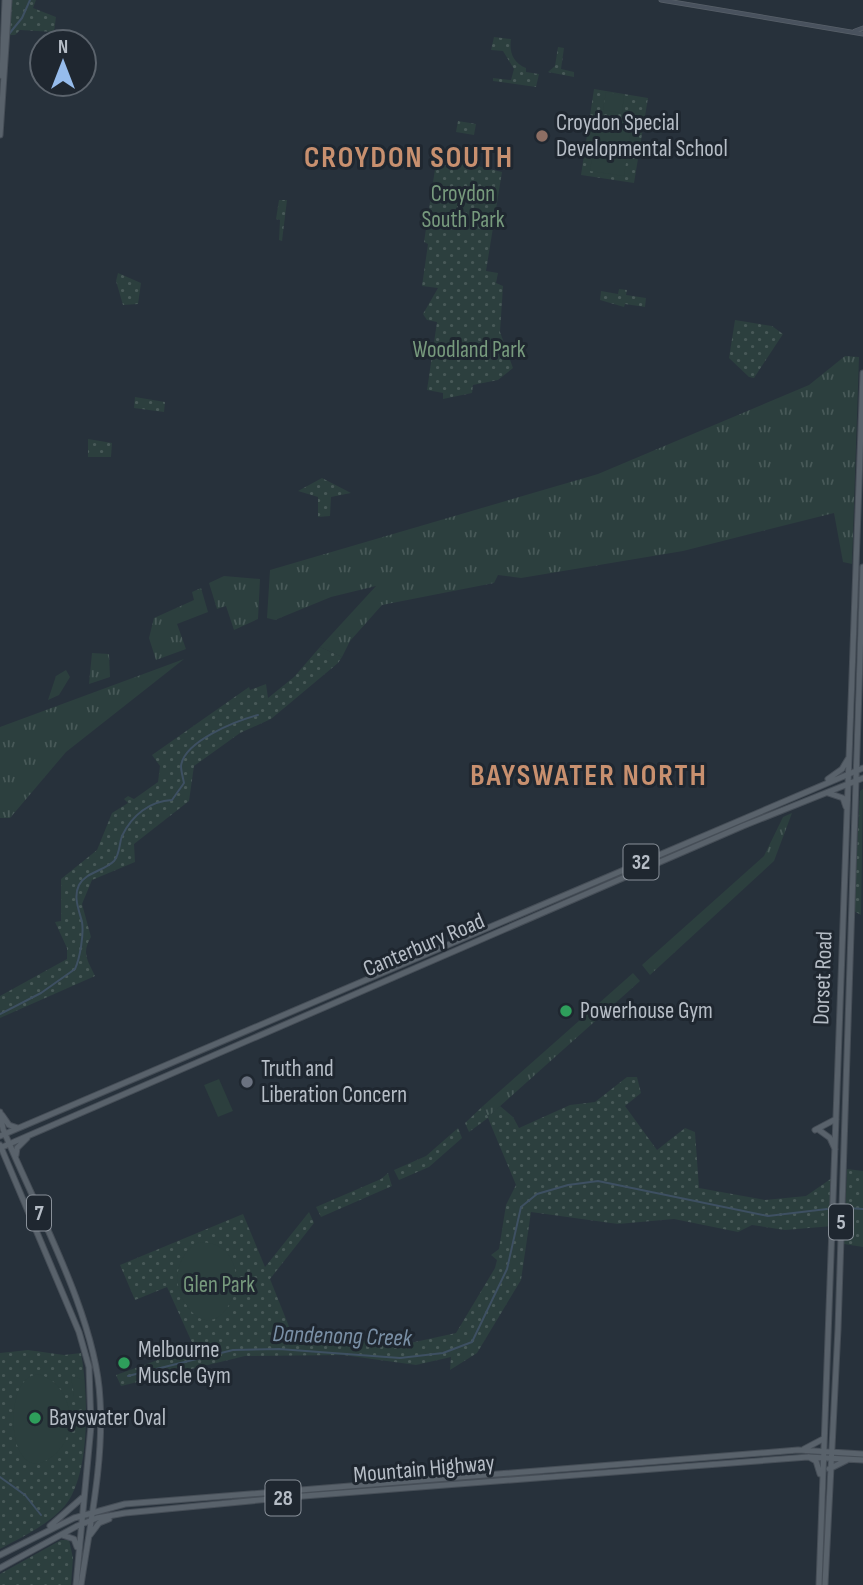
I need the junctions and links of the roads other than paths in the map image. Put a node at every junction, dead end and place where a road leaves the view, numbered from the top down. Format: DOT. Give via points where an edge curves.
graph roads {
  1 [pos="7,0"];
  2 [pos="661,0"];
  3 [pos="849,31"];
  4 [pos="863,31"];
  5 [pos="0,135"];
  6 [pos="863,373"];
  7 [pos="860,560"];
  8 [pos="863,567"];
  9 [pos="858,751"];
  10 [pos="849,756"];
  11 [pos="863,759"];
  12 [pos="860,770"];
  13 [pos="849,774"];
  14 [pos="860,779"];
  15 [pos="849,783"];
  16 [pos="820,785"];
  17 [pos="863,785"];
  18 [pos="825,793"];
  19 [pos="856,793"];
  20 [pos="847,810"];
  21 [pos="696,838"];
  22 [pos="699,845"];
  23 [pos="598,880"];
  24 [pos="600,889"];
  25 [pos="472,934"];
  26 [pos="478,941"];
  27 [pos="270,1021"];
  28 [pos="272,1029"];
  29 [pos="85,1100"];
  30 [pos="91,1108"];
  31 [pos="0,1110"];
  32 [pos="837,1118"];
  33 [pos="19,1128"];
  34 [pos="32,1133"];
  35 [pos="3,1135"];
  36 [pos="9,1143"];
  37 [pos="0,1147"];
  38 [pos="836,1152"];
  39 [pos="0,1157"];
  40 [pos="17,1161"];
  41 [pos="13,1177"];
  42 [pos="60,1262"];
  43 [pos="52,1266"];
  44 [pos="69,1283"];
  45 [pos="60,1286"];
  46 [pos="830,1329"];
  47 [pos="838,1329"];
  48 [pos="92,1366"];
  49 [pos="91,1426"];
  50 [pos="100,1426"];
  51 [pos="824,1438"];
  52 [pos="798,1450"];
  53 [pos="827,1453"];
  54 [pos="808,1457"];
  55 [pos="863,1457"];
  56 [pos="853,1458"];
  57 [pos="665,1464"];
  58 [pos="553,1469"];
  59 [pos="829,1469"];
  60 [pos="566,1476"];
  61 [pos="822,1480"];
  62 [pos="388,1486"];
  63 [pos="93,1493"];
  64 [pos="84,1494"];
  65 [pos="291,1494"];
  66 [pos="152,1502"];
  67 [pos="141,1503"];
  68 [pos="111,1506"];
  69 [pos="177,1507"];
  70 [pos="91,1512"];
  71 [pos="138,1512"];
  72 [pos="125,1513"];
  73 [pos="82,1515"];
  74 [pos="90,1521"];
  75 [pos="82,1524"];
  76 [pos="45,1531"];
  77 [pos="59,1535"];
  78 [pos="88,1537"];
  79 [pos="2,1554"];
  80 [pos="78,1558"];
  81 [pos="9,1563"];
  82 [pos="0,1568"];
  83 [pos="78,1585"];
  84 [pos="819,1585"];
  85 [pos="825,1585"];
  1 -- 5 [label="main road"];
  2 -- 3 [label="main road"];
  3 -- 4 [label="main road"];
  3 -- 4 [label="main road"];
  6 -- 7 [label="main road, Dorset Road / 5"];
  7 -- 10 [label="main road, Dorset Road / 5"];
  8 -- 9 [label="main road, Dorset Road / 5"];
  9 -- 11 [label="main road"];
  9 -- 12 [label="main road, Dorset Road / 5"];
  10 -- 13 [label="main road, Dorset Road / 5"];
  10 -- 16 [label="main road" via="842,769"];
  12 -- 13 [label="main road, Canterbury Road / 32"];
  12 -- 14 [label="main road, Dorset Road / 5"];
  13 -- 15 [label="main road, Dorset Road / 5"];
  13 -- 16 [label="main road, Canterbury Road / 32"];
  14 -- 15 [label="main road, Canterbury Road / 32"];
  14 -- 19 [label="main road, Dorset Road / 5"];
  15 -- 18 [label="main road, Canterbury Road / 32"];
  15 -- 20 [label="main road, Dorset Road / 5"];
  16 -- 21 [label="main road, Canterbury Road / 32"];
  17 -- 19 [label="main road"];
  18 -- 20 [label="main road" via="839,795"];
  18 -- 22 [label="main road, Canterbury Road / 32"];
  19 -- 47 [label="main road, Dorset Road / 5"];
  20 -- 32 [label="main road, Dorset Road / 5"];
  21 -- 22 [label="main road"];
  21 -- 23 [label="main road, Canterbury Road / 32"];
  22 -- 24 [label="main road, Canterbury Road / 32"];
  23 -- 24 [label="main road"];
  23 -- 25 [label="main road, Canterbury Road / 32"];
  24 -- 26 [label="main road, Canterbury Road / 32"];
  25 -- 26 [label="main road"];
  25 -- 27 [label="main road, Canterbury Road / 32"];
  26 -- 28 [label="main road, Canterbury Road / 32"];
  27 -- 28 [label="main road"];
  27 -- 29 [label="main road, Canterbury Road / 32"];
  28 -- 30 [label="main road, Canterbury Road / 32"];
  29 -- 30 [label="main road"];
  29 -- 33 [label="main road, Canterbury Road / 32"];
  30 -- 34 [label="main road, Canterbury Road / 32"];
  31 -- 33 [label="main road" via="8,1123"];
  31 -- 35 [label="main road, 7"];
  32 -- 38 [label="main road, Dorset Road / 5"];
  32 -- 38 [label="main road" via="817,1130 830,1138"];
  33 -- 35 [label="main road, Canterbury Road / 32"];
  34 -- 36 [label="main road, Canterbury Road / 32"];
  34 -- 40 [label="main road" via="17,1148"];
  35 -- 36 [label="main road, 7"];
  36 -- 37 [label="main road, Canterbury Road / 32"];
  36 -- 40 [label="main road, 7"];
  37 -- 41 [label="main road, 7"];
  38 -- 46 [label="main road, Dorset Road / 5"];
  39 -- 41 [label="main road"];
  40 -- 42 [label="main road, 7"];
  41 -- 43 [label="main road, 7"];
  42 -- 43 [label="main road"];
  42 -- 44 [label="main road, 7"];
  43 -- 45 [label="main road, 7"];
  44 -- 45 [label="main road"];
  44 -- 48 [label="main road, 7"];
  45 -- 48 [label="main road, 7"];
  46 -- 47 [label="main road"];
  46 -- 51 [label="main road, Dorset Road / 5"];
  47 -- 53 [label="main road, Dorset Road / 5"];
  48 -- 49 [label="main road, 7"];
  48 -- 50 [label="main road, 7" via="98,1381"];
  49 -- 50 [label="main road"];
  49 -- 64 [label="main road, 7"];
  50 -- 63 [label="main road, 7"];
  51 -- 52 [label="main road"];
  51 -- 53 [label="main road, Dorset Road / 5"];
  52 -- 53 [label="main road, Mountain Highway / 28"];
  52 -- 57 [label="main road, Mountain Highway / 28"];
  53 -- 54 [label="main road, Mountain Highway / 28"];
  53 -- 55 [label="main road, Mountain Highway / 28"];
  53 -- 56 [label="main road, Mountain Highway / 28"];
  53 -- 59 [label="main road, Dorset Road / 5"];
  53 -- 61 [label="main road, Dorset Road / 5"];
  54 -- 57 [label="main road, Mountain Highway / 28"];
  54 -- 61 [label="main road" via="816,1461"];
  55 -- 56 [label="main road, Mountain Highway / 28"];
  56 -- 59 [label="main road"];
  57 -- 58 [label="main road, Mountain Highway / 28"];
  57 -- 60 [label="main road, Mountain Highway / 28"];
  58 -- 60 [label="main road"];
  58 -- 62 [label="main road, Mountain Highway / 28"];
  59 -- 85 [label="main road, Dorset Road / 5"];
  60 -- 62 [label="main road, Mountain Highway / 28"];
  61 -- 84 [label="main road, Dorset Road / 5"];
  62 -- 65 [label="main road, Mountain Highway / 28"];
  63 -- 68 [label="main road" via="97,1503"];
  63 -- 70 [label="main road, 7"];
  64 -- 73 [label="main road, 7"];
  64 -- 76 [label="main road"];
  65 -- 66 [label="main road, Mountain Highway / 28"];
  65 -- 69 [label="main road, Mountain Highway / 28"];
  66 -- 67 [label="main road, Mountain Highway / 28"];
  66 -- 69 [label="main road" via="154,1506"];
  67 -- 68 [label="main road, Mountain Highway / 28"];
  67 -- 71 [label="main road"];
  68 -- 70 [label="main road, Mountain Highway / 28"];
  69 -- 71 [label="main road, Mountain Highway / 28"];
  70 -- 73 [label="main road, Mountain Highway / 28"];
  70 -- 74 [label="main road, 7"];
  71 -- 72 [label="main road, Mountain Highway / 28"];
  72 -- 74 [label="main road, Mountain Highway / 28"];
  72 -- 78 [label="main road" via="99,1523"];
  73 -- 75 [label="main road, 7"];
  73 -- 76 [label="main road, Mountain Highway / 28"];
  74 -- 75 [label="main road, Mountain Highway / 28"];
  74 -- 78 [label="main road, 7"];
  75 -- 77 [label="main road, Mountain Highway / 28"];
  75 -- 80 [label="main road, 7"];
  76 -- 79 [label="main road, Mountain Highway / 28"];
  77 -- 80 [label="main road" via="74,1539"];
  77 -- 81 [label="main road, Mountain Highway / 28"];
  78 -- 83 [label="main road, 7"];
  79 -- 81 [label="main road"];
  80 -- 83 [label="main road, 7"];
  81 -- 82 [label="main road, Mountain Highway / 28"];
}
